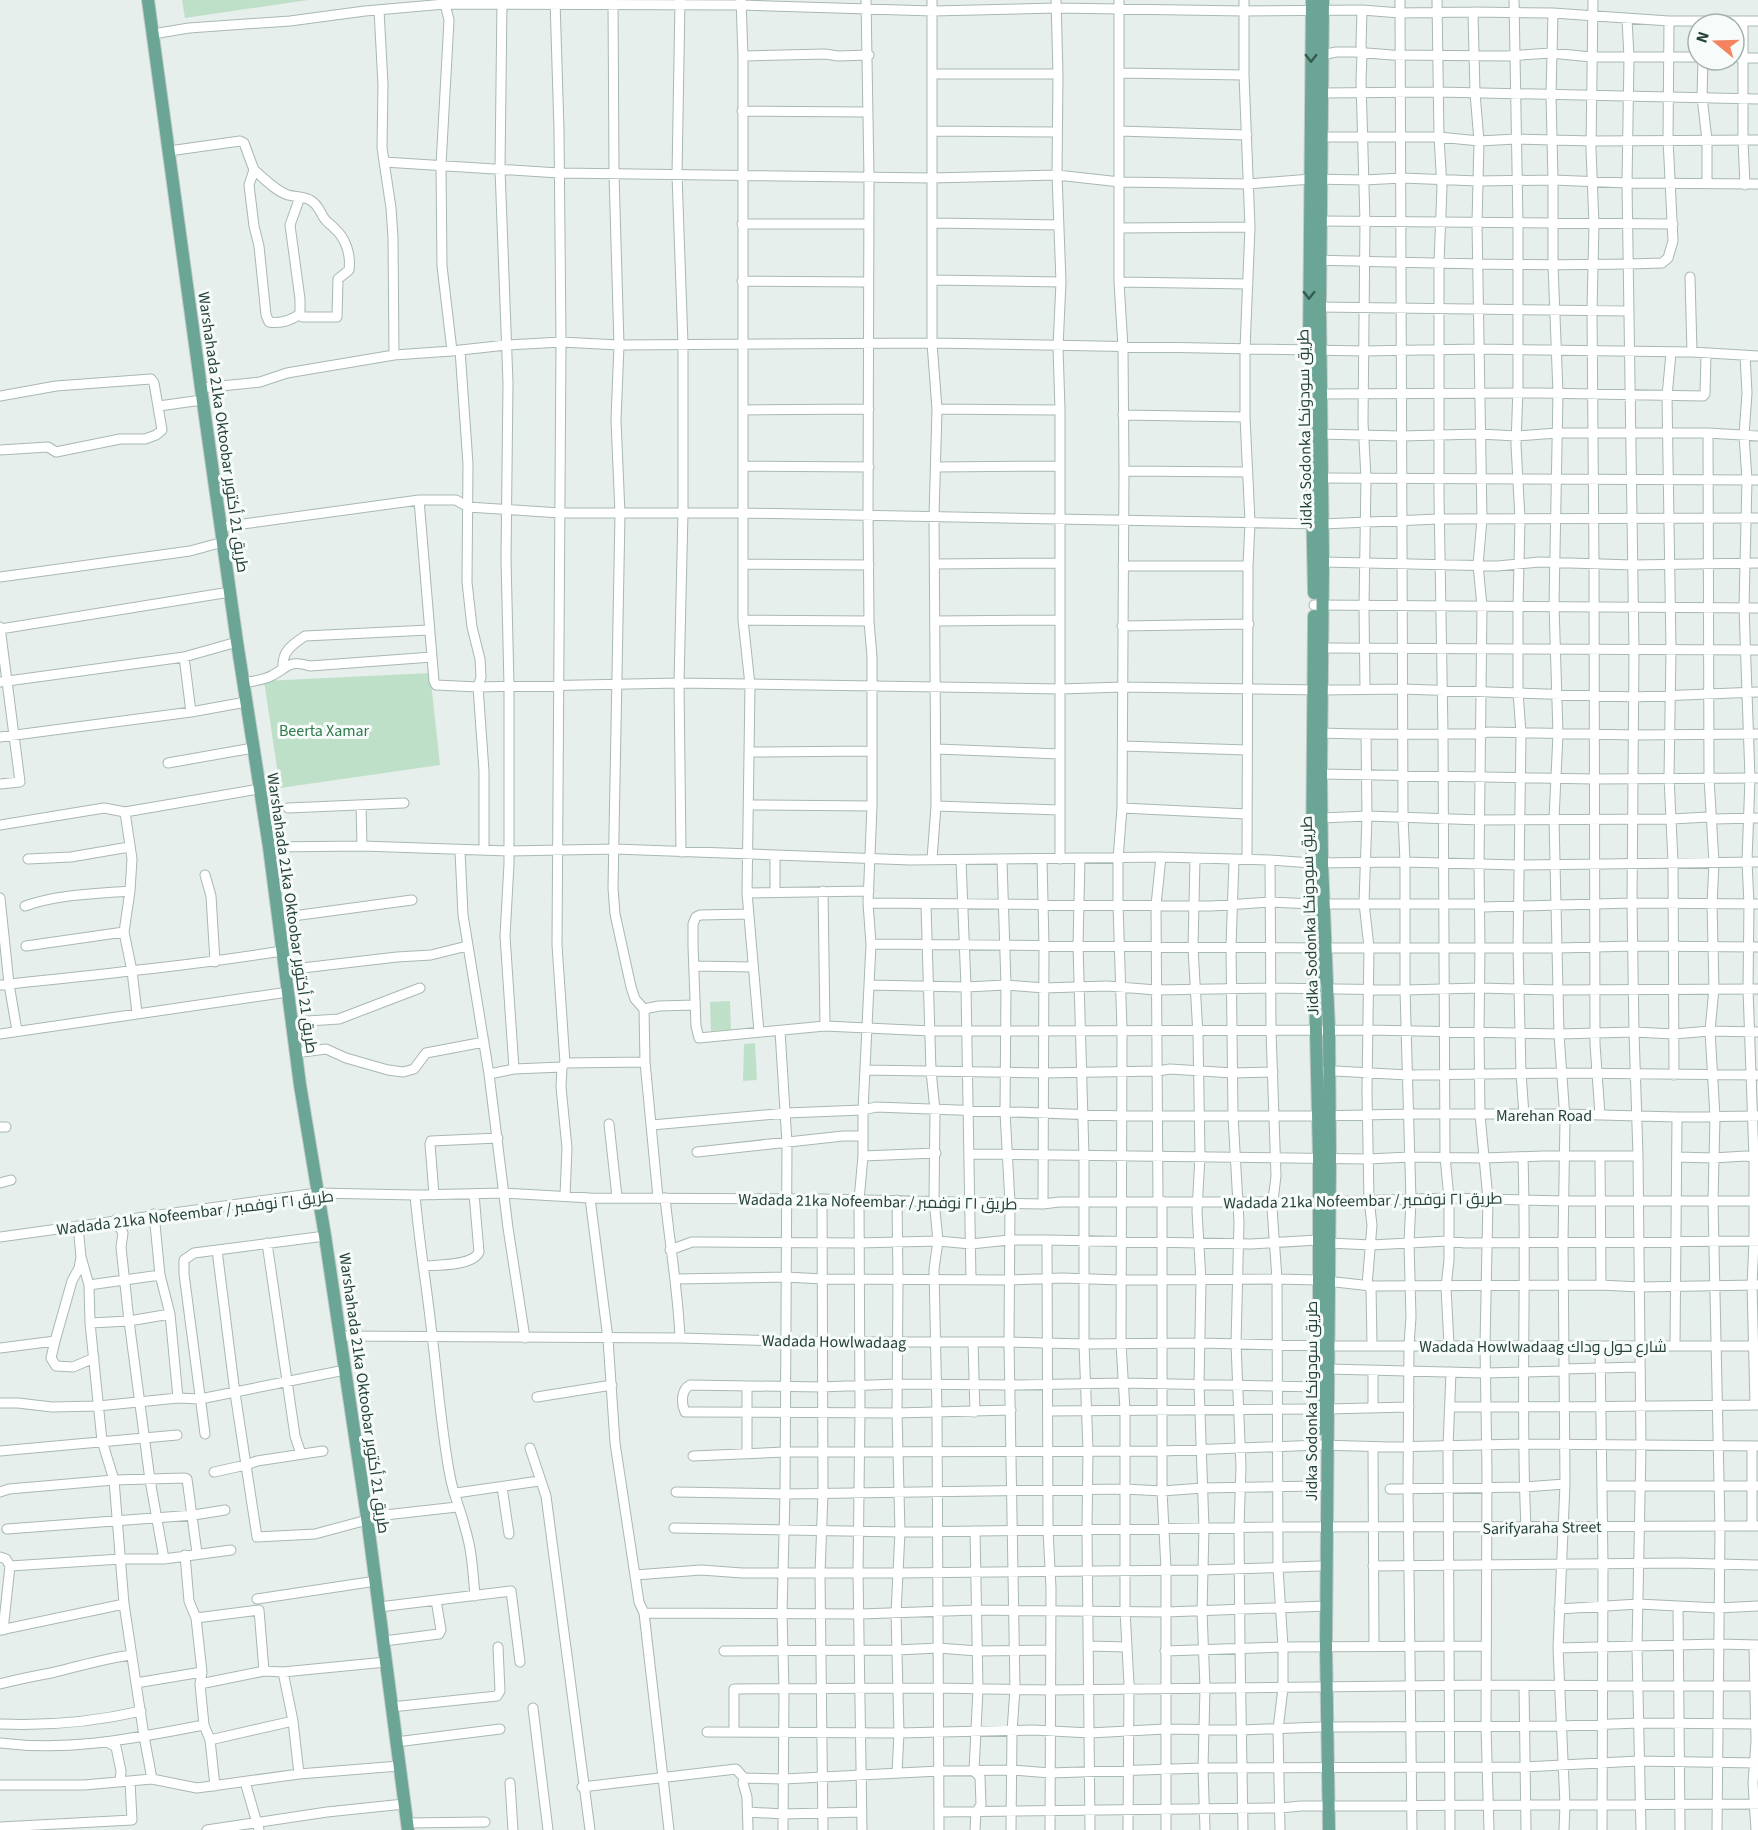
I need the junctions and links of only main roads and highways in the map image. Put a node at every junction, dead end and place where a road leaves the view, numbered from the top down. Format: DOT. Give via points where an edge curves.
graph roads {
  1 [pos="148,0"];
  2 [pos="1317,5"];
  3 [pos="1317,94"];
  4 [pos="1316,179"];
  5 [pos="1315,260"];
  6 [pos="1314,350"];
  7 [pos="1318,524"];
  8 [pos="1318,606"];
  9 [pos="1318,690"];
  10 [pos="1317,863"];
  11 [pos="1323,1346"];
  12 [pos="1323,1409"];
  13 [pos="1323,1445"];
  14 [pos="1323,1528"];
  15 [pos="1324,1607"];
  16 [pos="1326,1806"];
  17 [pos="407,1827"];
  18 [pos="1322,1830"];
  19 [pos="1329,1830"];
  1 -- 17 [label="main road, Warshahada 21ka Oktoobar طريق 21 أكتوبر" via="295,1053 376,1581"];
  2 -- 3 [label="main road, Jidka Sodonka طريق سودونكا, one-way"];
  2 -- 3 [label="main road, Jidka Sodonka طريق سودونكا" via="1323,55"];
  3 -- 4 [label="main road, Jidka Sodonka طريق سودونكا"];
  3 -- 4 [label="main road, Jidka Sodonka طريق سودونكا" via="1323,137"];
  4 -- 5 [label="main road, Jidka Sodonka طريق سودونكا"];
  4 -- 5 [label="main road, Jidka Sodonka طريق سودونكا" via="1320,221"];
  5 -- 6 [label="main road, Jidka Sodonka طريق سودونكا, one-way"];
  5 -- 6 [label="main road, Jidka Sodonka طريق سودونكا" via="1320,308"];
  6 -- 7 [label="main road, Jidka Sodonka طريق سودونكا"];
  6 -- 7 [label="main road, Jidka Sodonka طريق سودونكا" via="1320,394"];
  7 -- 8 [label="main road, Jidka Sodonka طريق سودونكا"];
  7 -- 8 [label="main road, Jidka Sodonka طريق سودونكا" via="1323,562"];
  8 -- 9 [label="main road, Jidka Sodonka طريق سودونكا"];
  8 -- 9 [label="main road, Jidka Sodonka طريق سودونكا" via="1322,648"];
  9 -- 10 [label="main road, Jidka Sodonka طريق سودونكا"];
  9 -- 10 [label="main road, Jidka Sodonka طريق سودونكا" via="1322,818"];
  10 -- 11 [label="main road, Jidka Sodonka طريق سودونكا" via="1325,1158"];
  11 -- 12 [label="main road, Jidka Sodonka طريق سودونكا" via="1319,1387"];
  11 -- 12 [label="main road, Jidka Sodonka طريق سودونكا" via="1328,1369"];
  12 -- 13 [label="main road, Jidka Sodonka طريق سودونكا"];
  13 -- 14 [label="main road, Jidka Sodonka طريق سودونكا"];
  13 -- 14 [label="main road, Jidka Sodonka طريق سودونكا"];
  14 -- 15 [label="main road, Jidka Sodonka طريق سودونكا"];
  14 -- 15 [label="main road, Jidka Sodonka طريق سودونكا" via="1320,1566"];
  15 -- 16 [label="main road, Jidka Sodonka طريق سودونكا"];
  16 -- 18 [label="main road, Jidka Sodonka طريق سودونكا"];
  16 -- 19 [label="main road, Jidka Sodonka طريق سودونكا"];
}
